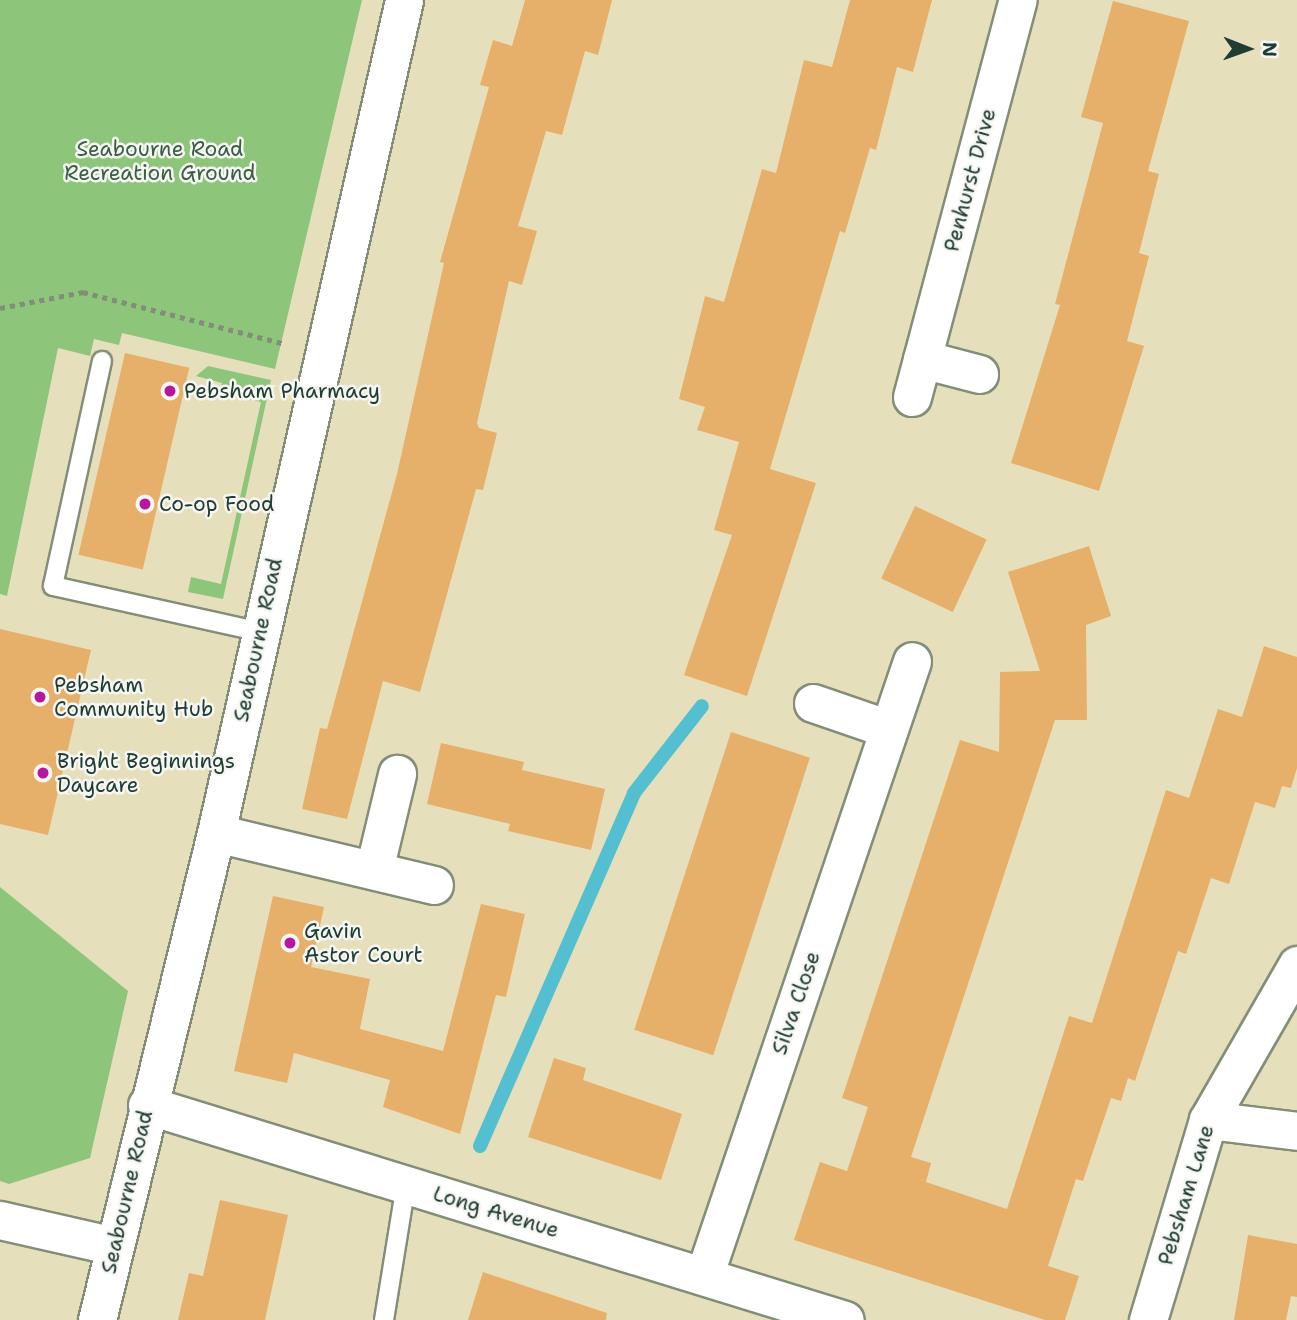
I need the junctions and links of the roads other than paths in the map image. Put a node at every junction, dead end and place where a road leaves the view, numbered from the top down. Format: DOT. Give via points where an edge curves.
graph roads {
  1 [pos="404,0"];
  2 [pos="1017,0"];
  3 [pos="922,359"];
  4 [pos="102,362"];
  5 [pos="979,374"];
  6 [pos="912,397"];
  7 [pos="260,632"];
  8 [pos="912,661"];
  9 [pos="813,703"];
  10 [pos="889,729"];
  11 [pos="397,774"];
  12 [pos="216,833"];
  13 [pos="374,870"];
  14 [pos="434,885"];
  15 [pos="1297,965"];
  16 [pos="147,1105"];
  17 [pos="1208,1120"];
  18 [pos="1297,1131"];
  19 [pos="406,1184"];
  20 [pos="0,1220"];
  21 [pos="114,1246"];
  22 [pos="704,1276"];
  23 [pos="97,1320"];
  24 [pos="384,1320"];
  25 [pos="845,1320"];
  26 [pos="1149,1320"];
  1 -- 7 [label="street, Seabourne Road"];
  2 -- 3 [label="street, Penhurst Drive"];
  3 -- 5 [label="street"];
  3 -- 6 [label="street, Penhurst Drive"];
  4 -- 7 [label="lane" via="53,586"];
  7 -- 12 [label="street, Seabourne Road"];
  8 -- 10 [label="street, Silva Close"];
  9 -- 10 [label="street"];
  10 -- 22 [label="street, Silva Close"];
  11 -- 13 [label="street"];
  12 -- 13 [label="street"];
  12 -- 16 [label="street, Seabourne Road"];
  13 -- 14 [label="street"];
  15 -- 17 [label="street, Pebsham Lane"];
  16 -- 19 [label="street, Long Avenue"];
  16 -- 21 [label="street, Seabourne Road"];
  17 -- 18 [label="street"];
  17 -- 26 [label="street, Pebsham Lane"];
  19 -- 22 [label="street, Long Avenue"];
  19 -- 24 [label="lane"];
  20 -- 21 [label="street"];
  21 -- 23 [label="street, Seabourne Road"];
  22 -- 25 [label="street, Long Avenue"];
}
